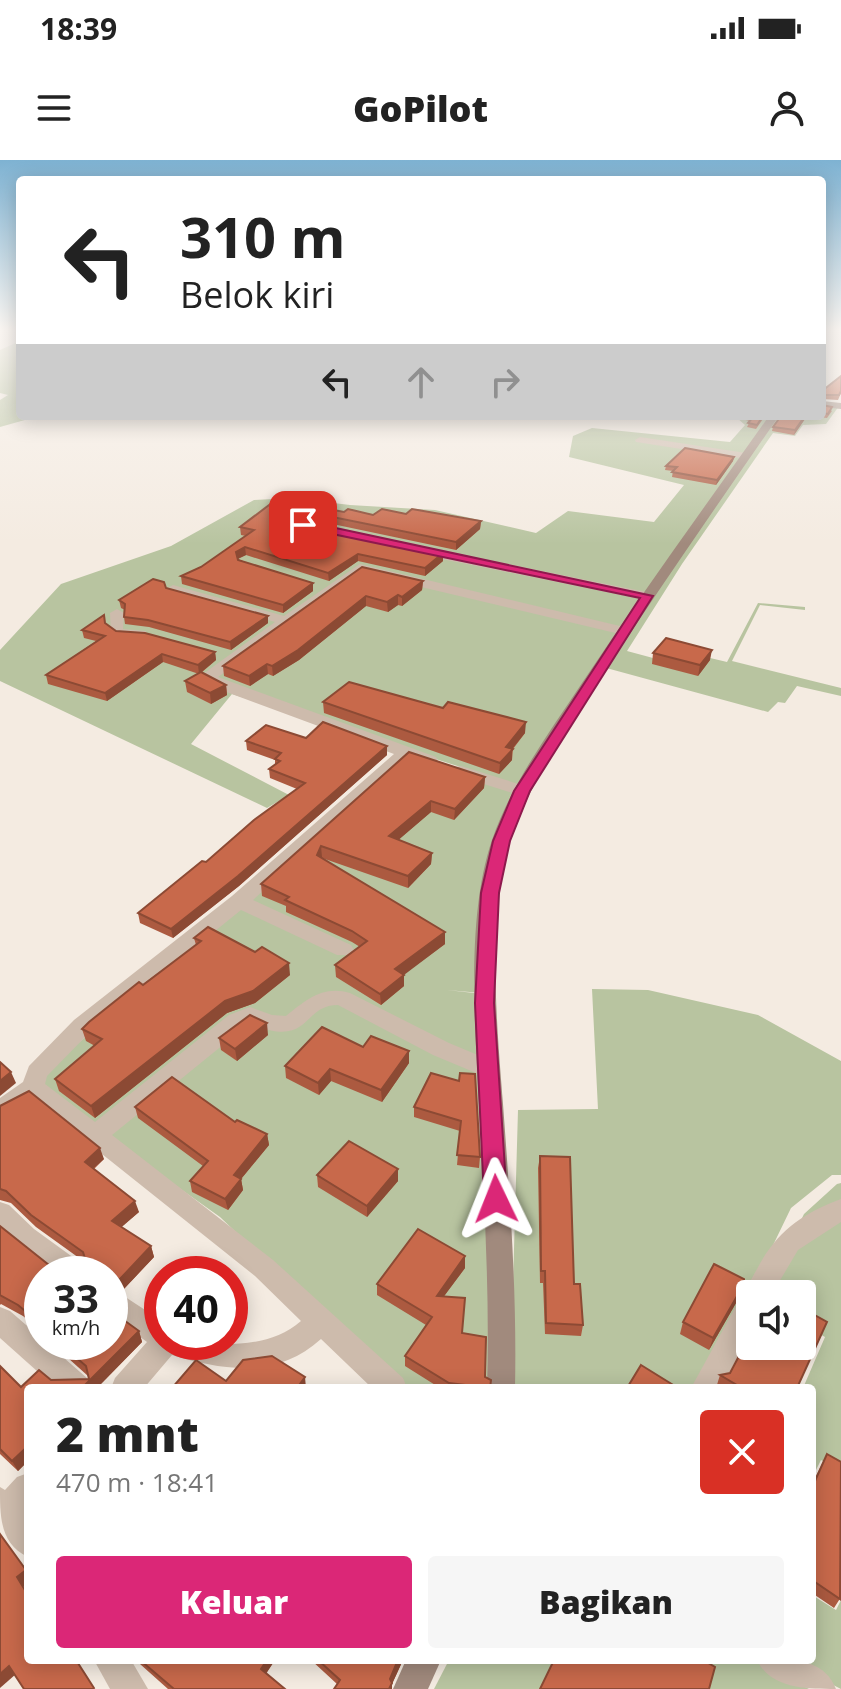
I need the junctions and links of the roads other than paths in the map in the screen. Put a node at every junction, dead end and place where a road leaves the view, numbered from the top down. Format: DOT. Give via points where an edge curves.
graph roads {
  1 [pos="771,420"];
  2 [pos="640,440"];
  3 [pos="746,456"];
  4 [pos="401,546"];
  5 [pos="173,589"];
  6 [pos="647,596"];
  7 [pos="117,613"];
  8 [pos="286,621"];
  9 [pos="624,631"];
  10 [pos="162,638"];
  11 [pos="405,753"];
  12 [pos="522,791"];
  13 [pos="239,901"];
  14 [pos="344,950"];
  15 [pos="489,1069"];
  16 [pos="33,1087"];
  17 [pos="0,1110"];
  18 [pos="96,1135"];
  19 [pos="841,1210"];
  20 [pos="0,1213"];
  21 [pos="51,1256"];
  22 [pos="765,1280"];
  23 [pos="0,1320"];
  24 [pos="320,1322"];
  25 [pos="736,1333"];
  26 [pos="248,1358"];
  27 [pos="149,1360"];
  28 [pos="72,1384"];
  29 [pos="128,1384"];
  30 [pos="389,1384"];
  31 [pos="501,1384"];
  32 [pos="707,1384"];
  33 [pos="12,1500"];
  34 [pos="24,1531"];
  35 [pos="114,1664"];
  36 [pos="422,1664"];
  37 [pos="780,1664"];
  38 [pos="131,1689"];
  39 [pos="410,1689"];
  40 [pos="819,1689"];
  1 -- 3 [label="street"];
  2 -- 3 [label="street"];
  3 -- 6 [label="street"];
  4 -- 6 [label="street"];
  5 -- 8 [label="street"];
  6 -- 9 [label="street"];
  7 -- 10 [label="street" via="116,631"];
  8 -- 9 [label="street" via="324,586 368,568"];
  8 -- 11 [label="street" via="226,656 209,680"];
  9 -- 12 [label="street"];
  11 -- 12 [label="street"];
  11 -- 13 [label="street"];
  12 -- 15 [label="street" via="501,841 490,893 485,1003"];
  13 -- 14 [label="street"];
  13 -- 16 [label="street" via="82,1026 37,1072"];
  15 -- 18 [label="street" via="329,996 291,1024 250,1015 237,1021"];
  15 -- 31 [label="street" via="503,1297"];
  16 -- 17 [label="street"];
  16 -- 18 [label="street"];
  18 -- 24 [label="street" via="264,1268"];
  19 -- 22 [label="street" via="792,1235"];
  20 -- 21 [label="street"];
  23 -- 28 [label="street"];
  24 -- 26 [label="street" via="291,1346"];
  24 -- 30 [label="street"];
  25 -- 32 [label="street"];
  27 -- 29 [label="street"];
  33 -- 34 [label="street"];
  35 -- 38 [label="street"];
  36 -- 39 [label="street"];
  37 -- 40 [label="street"];
}
